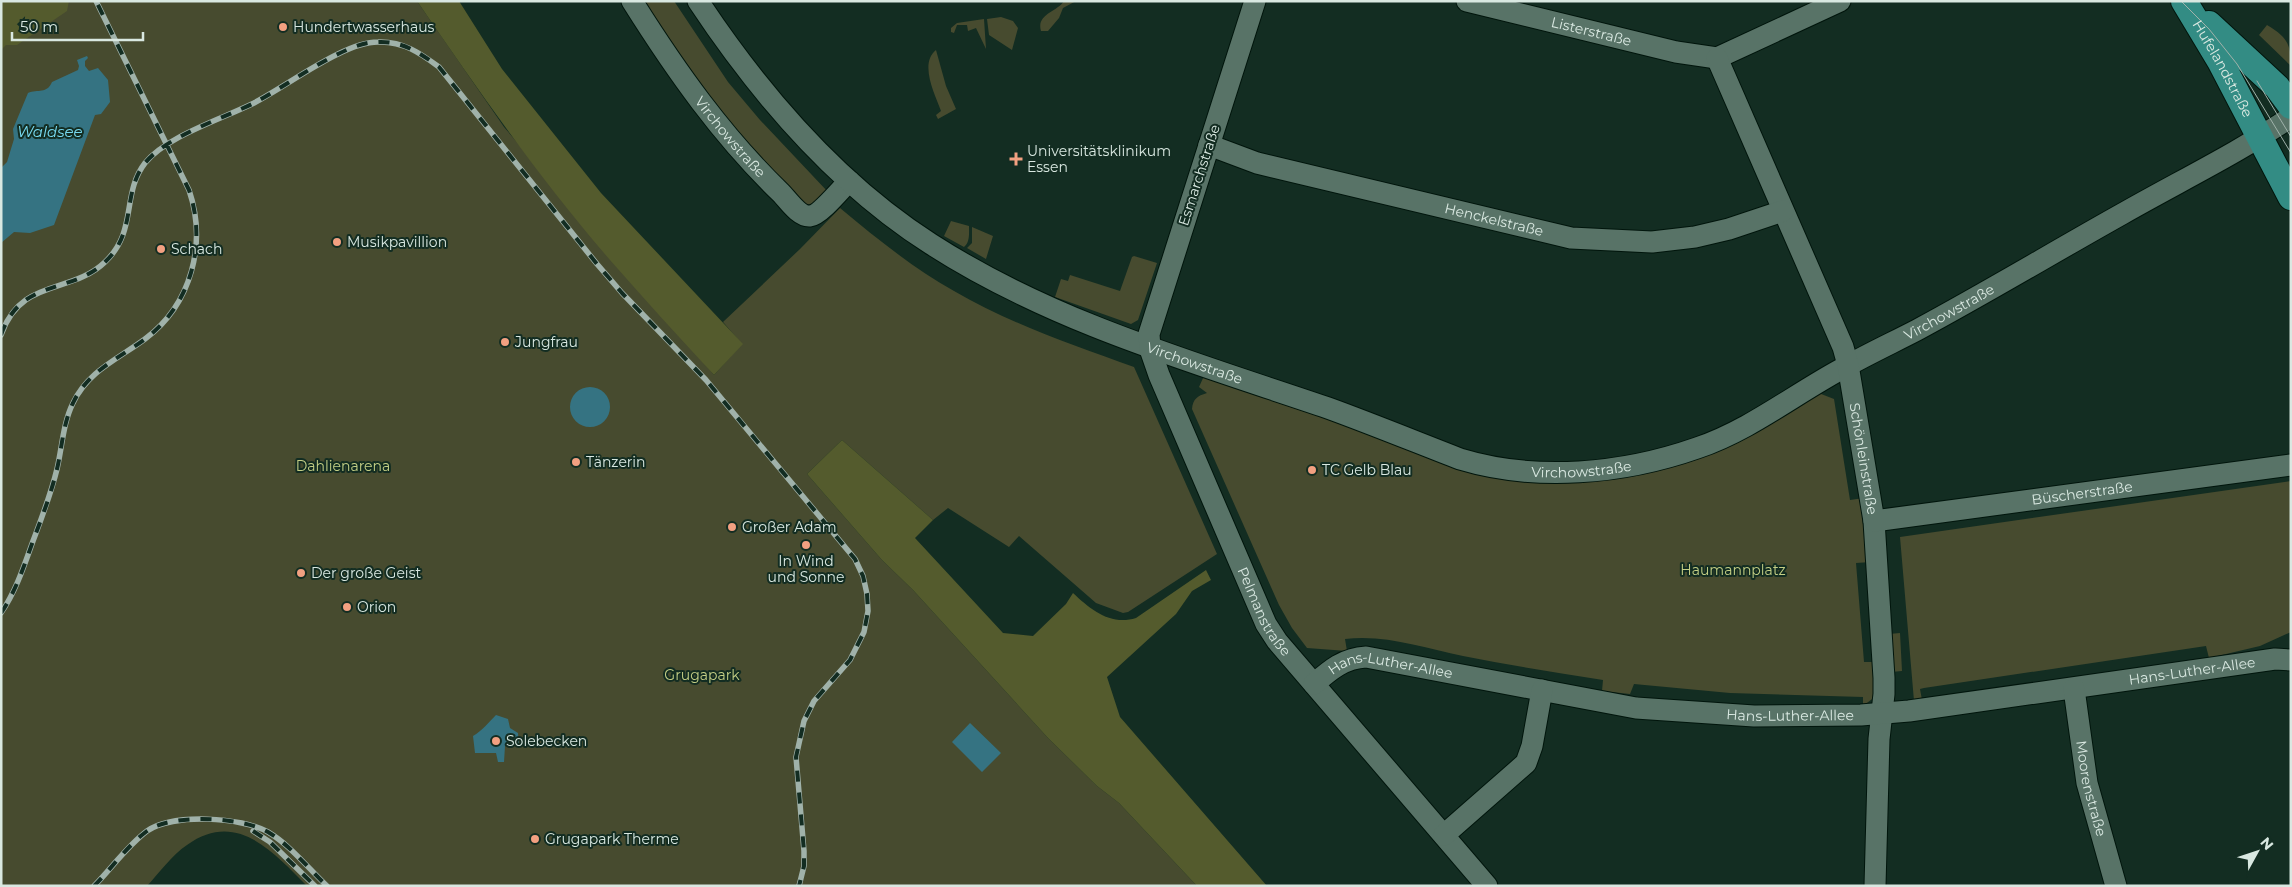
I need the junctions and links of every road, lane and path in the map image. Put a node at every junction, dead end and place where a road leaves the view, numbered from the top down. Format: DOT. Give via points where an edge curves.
graph roads {
  1 [pos="632,1"];
  2 [pos="698,1"];
  3 [pos="1255,1"];
  4 [pos="1467,1"];
  5 [pos="1840,1"];
  6 [pos="2185,1"];
  7 [pos="1717,58"];
  8 [pos="2291,106"];
  9 [pos="2291,117"];
  10 [pos="2259,136"];
  11 [pos="1208,145"];
  12 [pos="849,181"];
  13 [pos="2291,197"];
  14 [pos="1783,211"];
  15 [pos="1150,349"];
  16 [pos="1848,365"];
  17 [pos="2291,465"];
  18 [pos="1874,521"];
  19 [pos="2287,659"];
  20 [pos="1314,684"];
  21 [pos="2074,689"];
  22 [pos="1542,690"];
  23 [pos="1882,713"];
  24 [pos="1444,835"];
  25 [pos="1487,886"];
  26 [pos="1874,886"];
  27 [pos="2116,886"];
  1 -- 12 [label="street, Virchowstraße" via="666,56 709,114 802,214 811,216 818,212"];
  2 -- 12 [label="street, Virchowstraße" via="736,55 804,137"];
  3 -- 11 [label="street, Esmarchstraße"];
  4 -- 7 [label="street, Listerstraße" via="1676,52"];
  5 -- 7 [label="street"];
  6 -- 8 [label="main road, Hufelandstraße" via="2278,87"];
  6 -- 10 [label="main road, Hufelandstraße"];
  7 -- 14 [label="street, Schönleinstraße"];
  9 -- 10 [label="street, Virchowstraße"];
  10 -- 13 [label="main road, Hufelandstraße"];
  10 -- 16 [label="street, Virchowstraße" via="1918,330"];
  11 -- 14 [label="street, Henckelstraße" via="1257,163 1572,238 1652,242 1695,237"];
  11 -- 15 [label="street, Esmarchstraße" via="1149,334"];
  12 -- 15 [label="street, Virchowstraße" via="903,224 956,260 1018,293"];
  14 -- 16 [label="street, Schönleinstraße"];
  15 -- 16 [label="street, Virchowstraße" via="1331,409 1460,459 1536,472 1613,468 1699,448"];
  15 -- 20 [label="street, Pelmanstraße" via="1266,624"];
  16 -- 18 [label="street, Schönleinstraße"];
  17 -- 18 [label="street, Büscherstraße"];
  18 -- 23 [label="street, Schönleinstraße" via="1884,678"];
  19 -- 21 [label="street, Hans-Luther-Allee"];
  20 -- 22 [label="street, Hans-Luther-Allee" via="1337,665 1366,657"];
  20 -- 24 [label="street, Pelmanstraße"];
  21 -- 23 [label="street, Hans-Luther-Allee"];
  21 -- 27 [label="street, Moorenstraße" via="2087,783"];
  22 -- 23 [label="street, Hans-Luther-Allee" via="1636,708 1754,716"];
  22 -- 24 [label="street" via="1526,763"];
  23 -- 26 [label="street, Schönleinstraße"];
  24 -- 25 [label="street, Pelmanstraße"];
}
